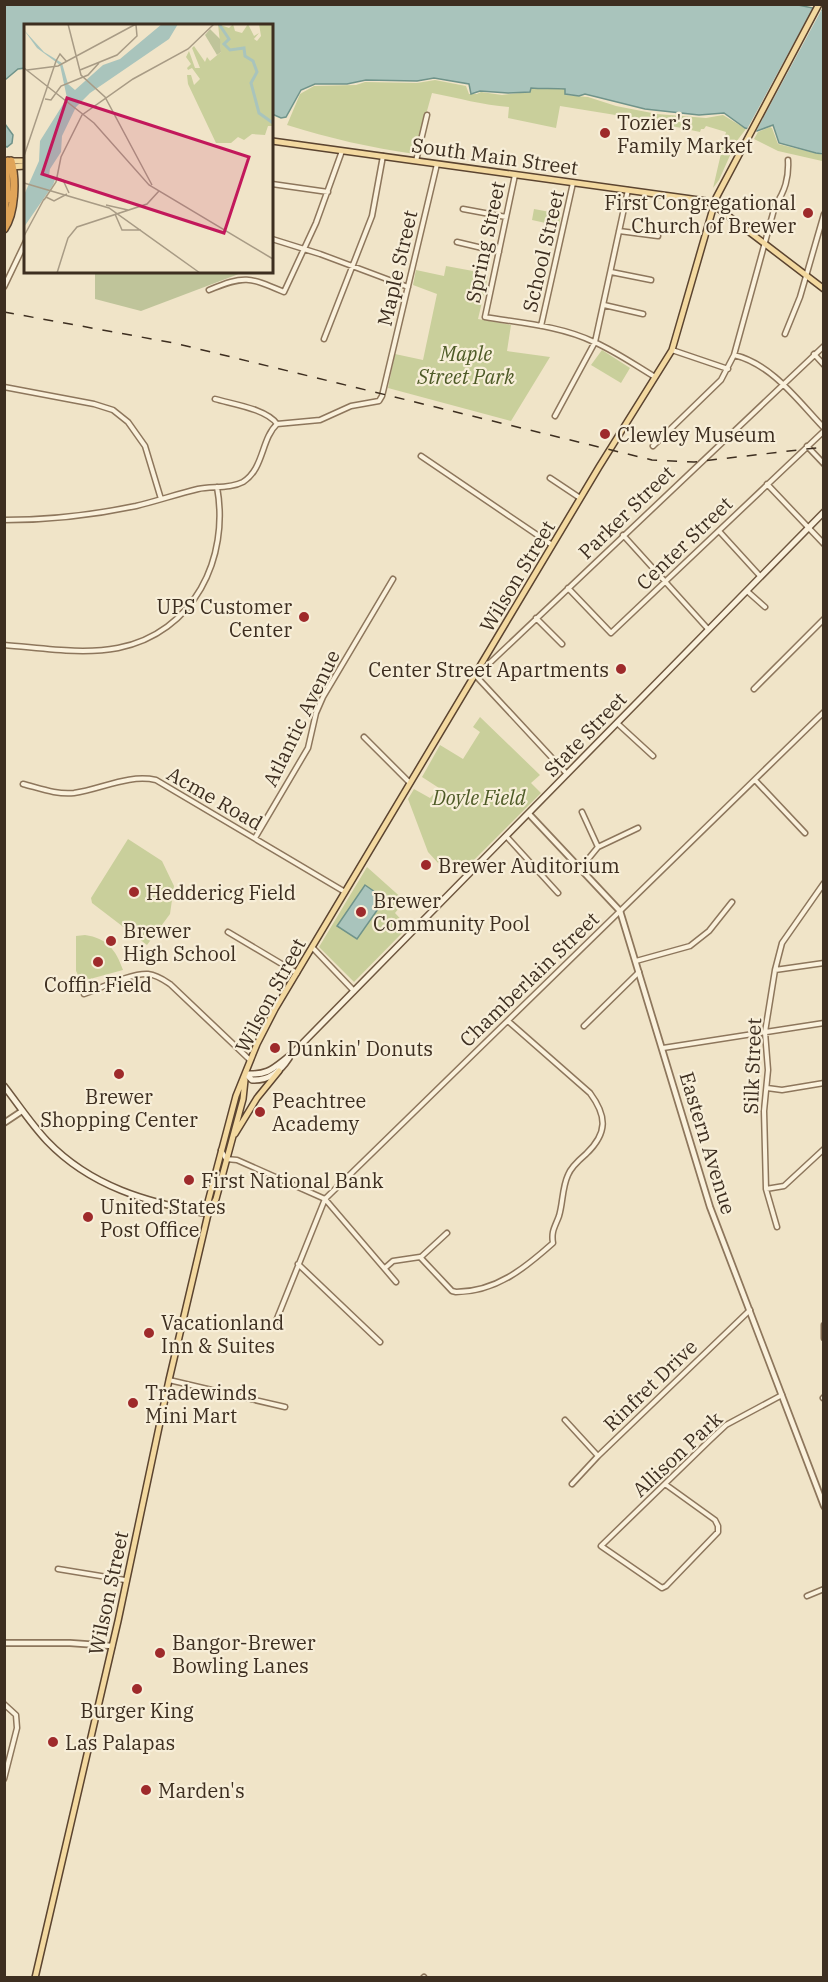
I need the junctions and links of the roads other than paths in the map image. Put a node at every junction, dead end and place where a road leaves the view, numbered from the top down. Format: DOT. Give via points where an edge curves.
graph roads {
  1 [pos="819,4"];
  2 [pos="427,115"];
  3 [pos="273,141"];
  4 [pos="342,151"];
  5 [pos="383,156"];
  6 [pos="788,160"];
  7 [pos="24,161"];
  8 [pos="416,161"];
  9 [pos="8,164"];
  10 [pos="438,164"];
  11 [pos="24,166"];
  12 [pos="515,174"];
  13 [pos="574,182"];
  14 [pos="273,184"];
  15 [pos="4,189"];
  16 [pos="628,190"];
  17 [pos="328,192"];
  18 [pos="7,199"];
  19 [pos="714,205"];
  20 [pos="463,209"];
  21 [pos="824,214"];
  22 [pos="4,216"];
  23 [pos="506,217"];
  24 [pos="4,229"];
  25 [pos="619,231"];
  26 [pos="658,236"];
  27 [pos="273,239"];
  28 [pos="457,242"];
  29 [pos="764,244"];
  30 [pos="24,245"];
  31 [pos="305,249"];
  32 [pos="499,252"];
  33 [pos="351,267"];
  34 [pos="610,272"];
  35 [pos="806,276"];
  36 [pos="651,280"];
  37 [pos="4,287"];
  38 [pos="408,287"];
  39 [pos="824,289"];
  40 [pos="209,290"];
  41 [pos="604,305"];
  42 [pos="643,314"];
  43 [pos="541,326"];
  44 [pos="785,334"];
  45 [pos="324,339"];
  46 [pos="595,342"];
  47 [pos="824,346"];
  48 [pos="672,350"];
  49 [pos="814,354"];
  50 [pos="735,355"];
  51 [pos="824,365"];
  52 [pos="729,369"];
  53 [pos="655,377"];
  54 [pos="782,384"];
  55 [pos="4,387"];
  56 [pos="216,399"];
  57 [pos="555,416"];
  58 [pos="277,423"];
  59 [pos="824,429"];
  60 [pos="653,446"];
  61 [pos="807,446"];
  62 [pos="421,456"];
  63 [pos="824,464"];
  64 [pos="550,478"];
  65 [pos="767,484"];
  66 [pos="217,487"];
  67 [pos="580,498"];
  68 [pos="161,500"];
  69 [pos="824,512"];
  70 [pos="4,520"];
  71 [pos="808,527"];
  72 [pos="718,531"];
  73 [pos="623,535"];
  74 [pos="824,544"];
  75 [pos="553,545"];
  76 [pos="760,576"];
  77 [pos="393,579"];
  78 [pos="665,582"];
  79 [pos="568,588"];
  80 [pos="747,590"];
  81 [pos="765,607"];
  82 [pos="536,618"];
  83 [pos="824,619"];
  84 [pos="708,629"];
  85 [pos="562,644"];
  86 [pos="4,645"];
  87 [pos="476,676"];
  88 [pos="754,689"];
  89 [pos="824,712"];
  90 [pos="617,722"];
  91 [pos="364,737"];
  92 [pos="653,756"];
  93 [pos="567,774"];
  94 [pos="754,780"];
  95 [pos="410,783"];
  96 [pos="23,784"];
  97 [pos="582,812"];
  98 [pos="529,814"];
  99 [pos="638,828"];
  100 [pos="805,833"];
  101 [pos="507,837"];
  102 [pos="255,838"];
  103 [pos="598,847"];
  104 [pos="580,869"];
  105 [pos="824,883"];
  106 [pos="345,892"];
  107 [pos="558,892"];
  108 [pos="732,902"];
  109 [pos="620,911"];
  110 [pos="228,932"];
  111 [pos="312,946"];
  112 [pos="636,961"];
  113 [pos="824,963"];
  114 [pos="775,970"];
  115 [pos="640,972"];
  116 [pos="297,973"];
  117 [pos="354,991"];
  118 [pos="84,994"];
  119 [pos="508,1021"];
  120 [pos="824,1023"];
  121 [pos="584,1026"];
  122 [pos="765,1032"];
  123 [pos="663,1048"];
  124 [pos="292,1054"];
  125 [pos="250,1060"];
  126 [pos="279,1071"];
  127 [pos="246,1074"];
  128 [pos="824,1083"];
  129 [pos="4,1086"];
  130 [pos="767,1088"];
  131 [pos="22,1111"];
  132 [pos="4,1123"];
  133 [pos="231,1141"];
  134 [pos="229,1149"];
  135 [pos="824,1149"];
  136 [pos="221,1150"];
  137 [pos="226,1159"];
  138 [pos="237,1160"];
  139 [pos="766,1189"];
  140 [pos="325,1200"];
  141 [pos="208,1214"];
  142 [pos="777,1227"];
  143 [pos="447,1233"];
  144 [pos="420,1257"];
  145 [pos="298,1264"];
  146 [pos="385,1269"];
  147 [pos="396,1282"];
  148 [pos="750,1310"];
  149 [pos="276,1321"];
  150 [pos="824,1325"];
  151 [pos="824,1338"];
  152 [pos="380,1342"];
  153 [pos="169,1380"];
  154 [pos="782,1395"];
  155 [pos="285,1407"];
  156 [pos="565,1420"];
  157 [pos="598,1456"];
  158 [pos="572,1484"];
  159 [pos="665,1484"];
  160 [pos="824,1506"];
  161 [pos="58,1569"];
  162 [pos="125,1580"];
  163 [pos="824,1589"];
  164 [pos="807,1596"];
  165 [pos="4,1643"];
  166 [pos="112,1646"];
  167 [pos="4,1704"];
  168 [pos="4,1779"];
  169 [pos="35,1977"];
  1 -- 19 [label="main road, Wilson Street"];
  2 -- 8 [label="street"];
  3 -- 4 [label="main road, South Main Street"];
  4 -- 5 [label="main road, South Main Street"];
  4 -- 17 [label="street"];
  5 -- 8 [label="main road, South Main Street"];
  5 -- 33 [label="street" via="375,203"];
  6 -- 29 [label="street" via="789,176"];
  7 -- 9 [label="main road"];
  8 -- 10 [label="main road, South Main Street"];
  9 -- 11 [label="main road"];
  9 -- 18 [label="highway"];
  9 -- 24 [label="highway" via="13,208"];
  10 -- 12 [label="main road, South Main Street"];
  10 -- 38 [label="street, Maple Street"];
  12 -- 13 [label="main road, South Main Street"];
  12 -- 23 [label="street, Spring Street"];
  13 -- 16 [label="main road, South Main Street"];
  13 -- 43 [label="street, School Street"];
  14 -- 17 [label="street"];
  15 -- 18 [label="highway"];
  16 -- 19 [label="main road, South Main Street"];
  16 -- 25 [label="street"];
  17 -- 31 [label="street"];
  18 -- 22 [label="highway"];
  19 -- 29 [label="main road"];
  19 -- 48 [label="main road, Wilson Street"];
  20 -- 23 [label="street"];
  21 -- 35 [label="street"];
  23 -- 32 [label="street, Spring Street"];
  25 -- 26 [label="street"];
  25 -- 34 [label="street"];
  27 -- 31 [label="street"];
  28 -- 32 [label="street"];
  29 -- 35 [label="main road"];
  29 -- 50 [label="street"];
  30 -- 37 [label="street"];
  31 -- 33 [label="street"];
  31 -- 40 [label="street" via="284,292 244,278"];
  32 -- 43 [label="street, Spring Street" via="485,317"];
  33 -- 38 [label="street"];
  33 -- 45 [label="street"];
  34 -- 36 [label="street"];
  34 -- 41 [label="street"];
  35 -- 39 [label="main road"];
  35 -- 44 [label="street"];
  38 -- 58 [label="street, Maple Street" via="381,398 317,420"];
  41 -- 42 [label="street"];
  41 -- 46 [label="street"];
  43 -- 46 [label="street"];
  46 -- 53 [label="street"];
  46 -- 57 [label="street"];
  47 -- 49 [label="street, Parker Street"];
  48 -- 52 [label="street"];
  48 -- 53 [label="main road, Wilson Street"];
  49 -- 51 [label="street"];
  49 -- 54 [label="street, Parker Street"];
  50 -- 52 [label="street"];
  50 -- 54 [label="street" via="758,363"];
  52 -- 60 [label="street"];
  53 -- 67 [label="main road, Wilson Street"];
  54 -- 59 [label="street"];
  54 -- 73 [label="street, Parker Street"];
  55 -- 68 [label="street" via="113,410 128,422 145,446"];
  56 -- 58 [label="street" via="263,413"];
  58 -- 66 [label="street" via="250,476 234,485"];
  59 -- 61 [label="street, Center Street"];
  61 -- 63 [label="street"];
  61 -- 65 [label="street, Center Street"];
  62 -- 75 [label="street"];
  64 -- 67 [label="street"];
  65 -- 71 [label="street"];
  65 -- 72 [label="street, Center Street"];
  66 -- 68 [label="street"];
  66 -- 86 [label="street" via="216,556 193,601 169,625 147,639 118,648 85,651"];
  67 -- 75 [label="main road, Wilson Street"];
  68 -- 70 [label="street" via="81,515"];
  69 -- 71 [label="main road, State Street"];
  71 -- 74 [label="street"];
  71 -- 76 [label="main road, State Street"];
  72 -- 76 [label="street"];
  72 -- 78 [label="street, Center Street"];
  73 -- 78 [label="street"];
  73 -- 79 [label="street, Parker Street"];
  75 -- 87 [label="main road, Wilson Street"];
  76 -- 80 [label="main road, State Street"];
  77 -- 102 [label="street, Atlantic Avenue" via="323,697 308,747"];
  78 -- 79 [label="street, Center Street" via="611,633"];
  78 -- 84 [label="street"];
  79 -- 82 [label="street, Parker Street"];
  80 -- 81 [label="street"];
  80 -- 84 [label="main road, State Street"];
  82 -- 85 [label="street"];
  82 -- 87 [label="street, Parker Street"];
  83 -- 88 [label="street"];
  84 -- 90 [label="main road, State Street"];
  87 -- 93 [label="street"];
  87 -- 95 [label="main road, Wilson Street"];
  89 -- 94 [label="street, Chamberlain Street"];
  90 -- 92 [label="street"];
  90 -- 93 [label="main road, State Street"];
  91 -- 95 [label="street"];
  93 -- 98 [label="main road, State Street"];
  94 -- 100 [label="street"];
  94 -- 109 [label="street, Chamberlain Street"];
  95 -- 106 [label="main road, Wilson Street"];
  96 -- 102 [label="street, Acme Road" via="64,794 135,778 156,780"];
  97 -- 103 [label="street"];
  98 -- 101 [label="main road, State Street"];
  98 -- 104 [label="street, Eastern Avenue"];
  99 -- 103 [label="street"];
  101 -- 107 [label="street"];
  101 -- 117 [label="main road, State Street"];
  102 -- 106 [label="street, Acme Road"];
  103 -- 104 [label="street"];
  104 -- 109 [label="street, Eastern Avenue"];
  105 -- 114 [label="street, Silk Street" via="785,936"];
  106 -- 111 [label="main road, Wilson Street"];
  108 -- 112 [label="street" via="709,931 690,946"];
  109 -- 112 [label="street, Eastern Avenue"];
  109 -- 119 [label="street, Chamberlain Street"];
  110 -- 116 [label="street"];
  111 -- 116 [label="main road, Wilson Street"];
  111 -- 117 [label="street"];
  112 -- 115 [label="street, Eastern Avenue"];
  113 -- 114 [label="street"];
  114 -- 122 [label="street, Silk Street"];
  115 -- 121 [label="street"];
  115 -- 123 [label="street, Eastern Avenue"];
  116 -- 125 [label="main road, Wilson Street"];
  117 -- 124 [label="main road, State Street"];
  118 -- 125 [label="street" via="147,974 162,979"];
  119 -- 140 [label="street, Chamberlain Street"];
  119 -- 144 [label="street" via="590,1093 603,1117 602,1131 568,1174 551,1232 553,1243 531,1263 491,1287 460,1292 452,1291"];
  120 -- 122 [label="street"];
  122 -- 123 [label="street"];
  122 -- 130 [label="street, Silk Street"];
  123 -- 148 [label="street, Eastern Avenue" via="710,1207"];
  124 -- 126 [label="main road, State Street"];
  124 -- 127 [label="main road, State Street" via="264,1074"];
  125 -- 127 [label="main road, Wilson Street"];
  126 -- 127 [label="main road" via="259,1080"];
  126 -- 133 [label="main road"];
  127 -- 133 [label="main road, Wilson Street"];
  127 -- 136 [label="main road, Wilson Street"];
  128 -- 130 [label="street" via="782,1090"];
  129 -- 131 [label="main road"];
  130 -- 139 [label="street, Silk Street"];
  131 -- 132 [label="street"];
  131 -- 141 [label="main road" via="60,1154 100,1182 148,1201"];
  133 -- 134 [label="main road, Wilson Street"];
  134 -- 137 [label="main road, Wilson Street"];
  134 -- 138 [label="street"];
  135 -- 139 [label="street" via="784,1186"];
  136 -- 137 [label="street"];
  136 -- 141 [label="main road, Wilson Street"];
  137 -- 138 [label="street"];
  137 -- 141 [label="main road, Wilson Street"];
  138 -- 140 [label="street"];
  139 -- 142 [label="street, Silk Street"];
  140 -- 145 [label="street"];
  140 -- 146 [label="street"];
  141 -- 153 [label="main road, Wilson Street"];
  143 -- 144 [label="street"];
  144 -- 146 [label="street" via="393,1262"];
  145 -- 149 [label="street"];
  145 -- 152 [label="street"];
  146 -- 147 [label="street"];
  148 -- 154 [label="street, Eastern Avenue"];
  148 -- 157 [label="street, Rinfret Drive"];
  150 -- 151 [label="street"];
  153 -- 155 [label="street"];
  153 -- 162 [label="main road, Wilson Street"];
  154 -- 159 [label="street, Allison Park" via="726,1425"];
  154 -- 160 [label="street, Eastern Avenue"];
  156 -- 157 [label="street"];
  157 -- 158 [label="street, Rinfret Drive"];
  159 -- 159 [label="street, Allison Park" via="715,1520 718,1532 662,1588 601,1546"];
  161 -- 162 [label="street"];
  162 -- 166 [label="main road, Wilson Street"];
  163 -- 164 [label="street"];
  165 -- 166 [label="street"];
  166 -- 169 [label="main road, Wilson Street"];
  167 -- 168 [label="street" via="16,1715 17,1728"];
}
